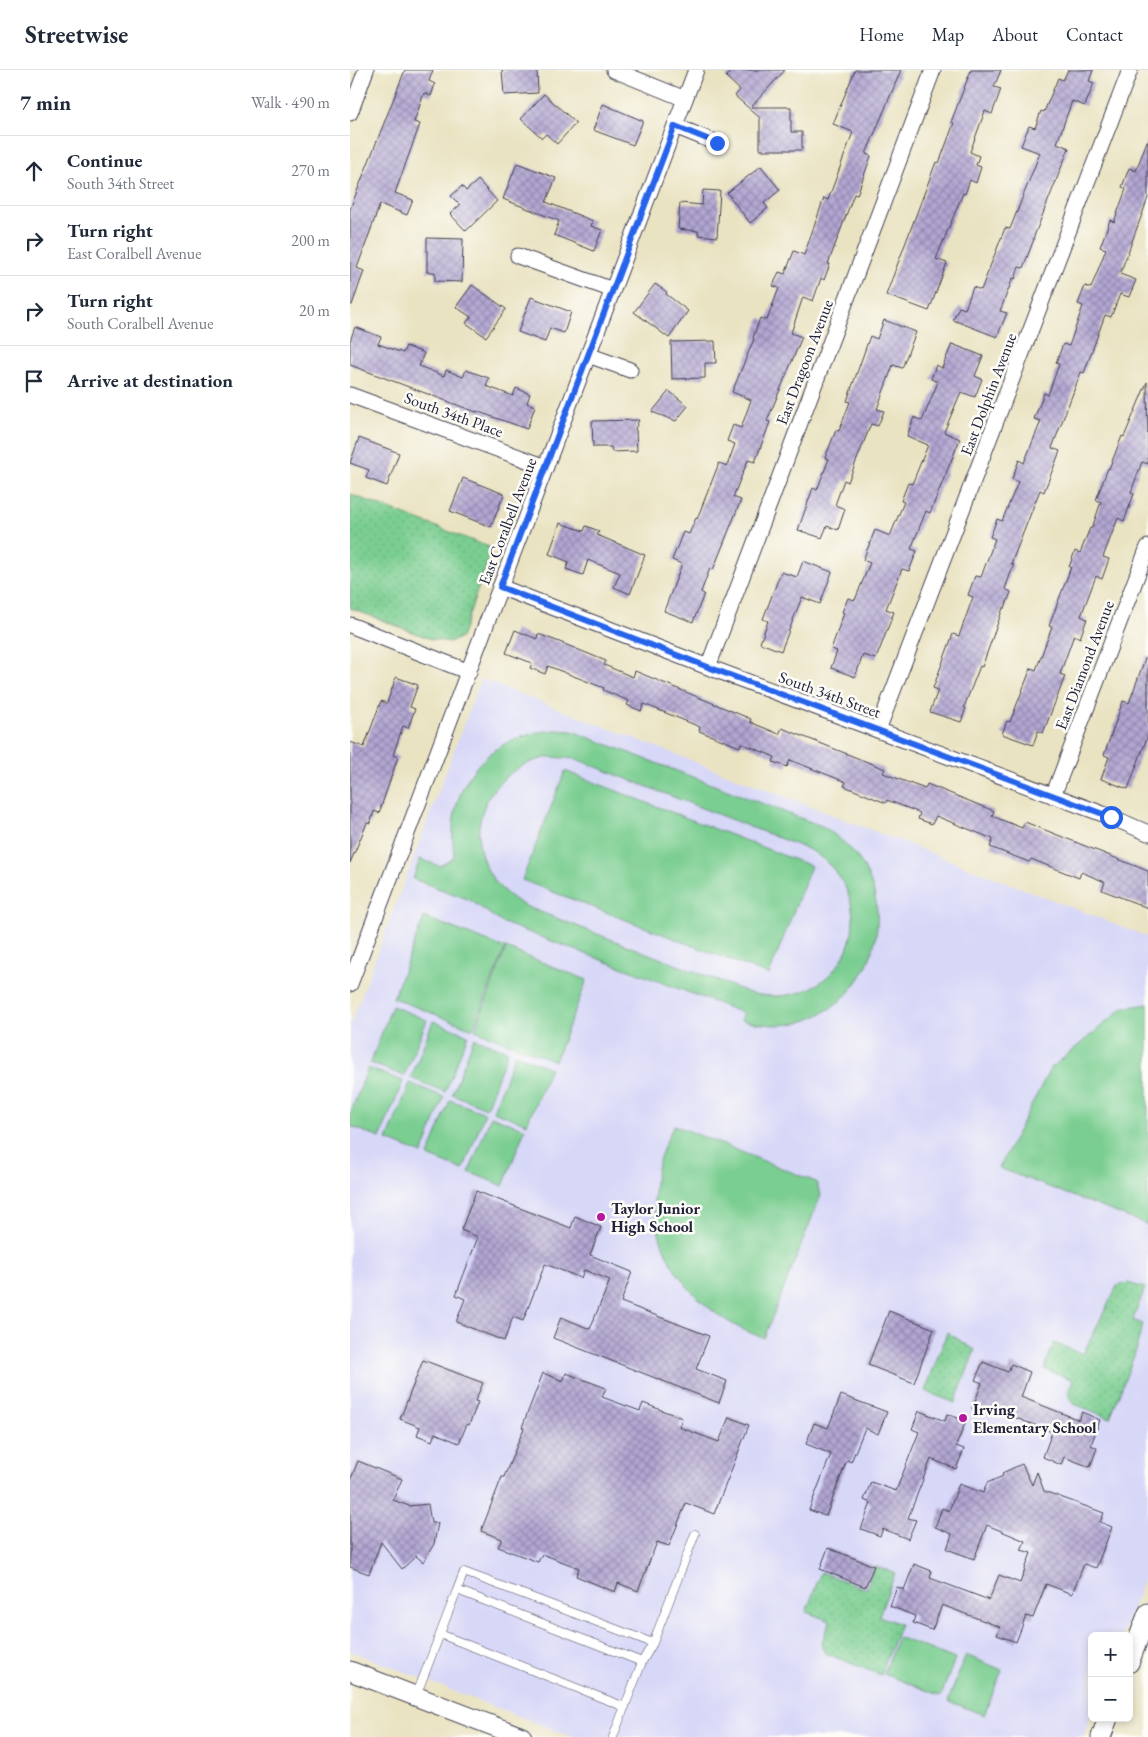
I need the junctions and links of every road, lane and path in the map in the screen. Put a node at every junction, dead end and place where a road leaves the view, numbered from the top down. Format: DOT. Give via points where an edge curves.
graph roads {
  1 [pos="366,70"];
  2 [pos="614,70"];
  3 [pos="696,70"];
  4 [pos="932,70"];
  5 [pos="1130,70"];
  6 [pos="685,99"];
  7 [pos="350,113"];
  8 [pos="675,126"];
  9 [pos="717,143"];
  10 [pos="518,256"];
  11 [pos="613,290"];
  12 [pos="588,354"];
  13 [pos="630,370"];
  14 [pos="350,395"];
  15 [pos="546,467"];
  16 [pos="1148,547"];
  17 [pos="500,587"];
  18 [pos="350,626"];
  19 [pos="708,667"];
  20 [pos="468,672"];
  21 [pos="878,730"];
  22 [pos="1053,796"];
  23 [pos="1148,834"];
  24 [pos="350,984"];
  25 [pos="695,1534"];
  26 [pos="457,1590"];
  27 [pos="1148,1613"];
  28 [pos="440,1634"];
  29 [pos="653,1643"];
  30 [pos="1133,1652"];
  31 [pos="642,1662"];
  32 [pos="350,1671"];
  33 [pos="416,1696"];
  34 [pos="625,1707"];
  35 [pos="1107,1722"];
  36 [pos="516,1736"];
  37 [pos="613,1737"];
  38 [pos="1101,1737"];
  1 -- 7 [label="street"];
  2 -- 6 [label="street"];
  3 -- 6 [label="street, East Coralbell Avenue"];
  4 -- 19 [label="street, East Dragoon Avenue"];
  5 -- 21 [label="street, East Dolphin Avenue"];
  6 -- 8 [label="street, East Coralbell Avenue"];
  8 -- 9 [label="street"];
  8 -- 11 [label="street, East Coralbell Avenue"];
  10 -- 11 [label="street"];
  11 -- 12 [label="street, East Coralbell Avenue"];
  12 -- 13 [label="street"];
  12 -- 15 [label="street, East Coralbell Avenue"];
  14 -- 15 [label="street, South 34th Place"];
  15 -- 17 [label="street, East Coralbell Avenue"];
  16 -- 22 [label="street, East Diamond Avenue"];
  17 -- 19 [label="street, South 34th Street"];
  17 -- 20 [label="street, East Coralbell Avenue"];
  18 -- 20 [label="street"];
  19 -- 21 [label="street, South 34th Street"];
  20 -- 24 [label="street, East Coralbell Avenue"];
  21 -- 22 [label="street, South 34th Street"];
  22 -- 23 [label="street, South 34th Street"];
  25 -- 29 [label="lane"];
  26 -- 28 [label="lane"];
  26 -- 29 [label="lane" via="464,1572"];
  26 -- 31 [label="lane"];
  27 -- 30 [label="street"];
  28 -- 33 [label="lane"];
  28 -- 34 [label="lane"];
  29 -- 31 [label="lane"];
  31 -- 34 [label="lane"];
  32 -- 33 [label="street"];
  33 -- 36 [label="street"];
  34 -- 37 [label="lane"];
  35 -- 38 [label="street"];
}
